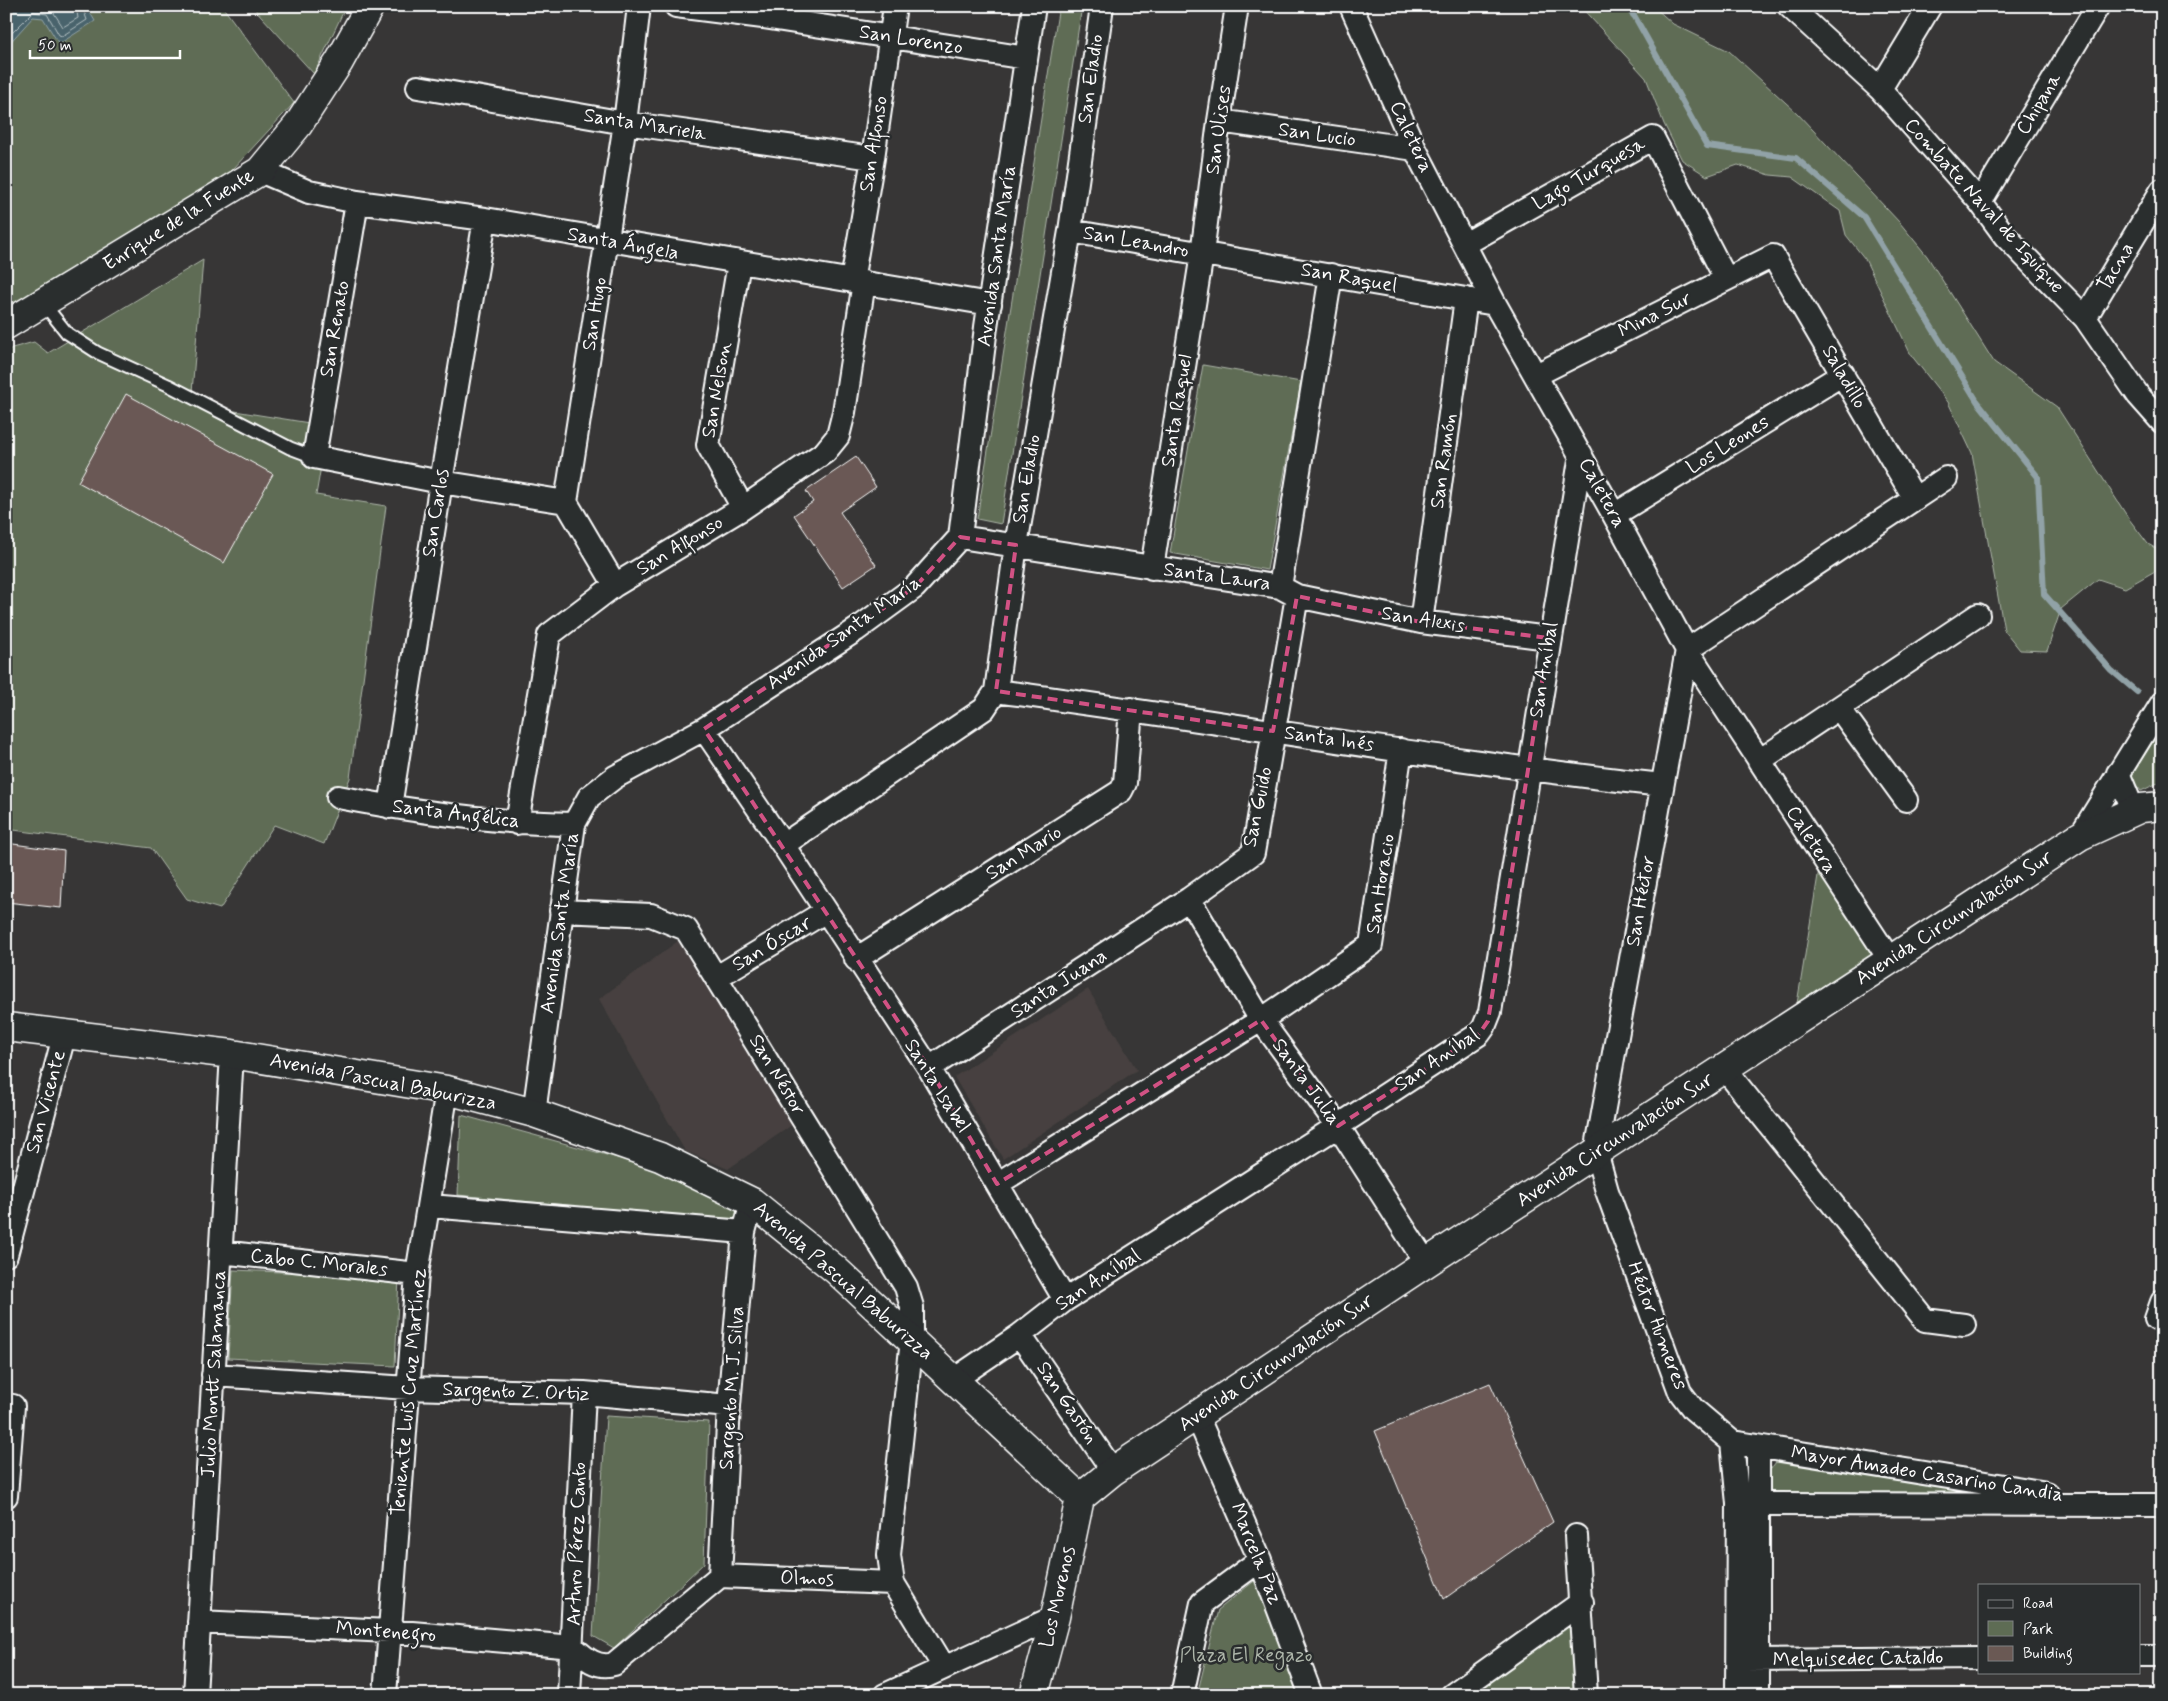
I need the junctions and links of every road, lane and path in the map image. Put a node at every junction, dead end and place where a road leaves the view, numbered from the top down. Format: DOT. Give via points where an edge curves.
graph roads {
  1 [pos="370,6"];
  2 [pos="639,6"];
  3 [pos="676,6"];
  4 [pos="895,6"];
  5 [pos="1034,6"];
  6 [pos="1102,6"];
  7 [pos="1237,6"];
  8 [pos="1351,6"];
  9 [pos="1789,6"];
  10 [pos="1930,6"];
  11 [pos="2098,6"];
  12 [pos="764,12"];
  13 [pos="891,37"];
  14 [pos="1026,58"];
  15 [pos="418,87"];
  16 [pos="1880,89"];
  17 [pos="1219,121"];
  18 [pos="625,122"];
  19 [pos="1415,149"];
  20 [pos="873,158"];
  21 [pos="260,171"];
  22 [pos="2162,190"];
  23 [pos="357,202"];
  24 [pos="1980,202"];
  25 [pos="485,219"];
  26 [pos="1070,231"];
  27 [pos="606,241"];
  28 [pos="1465,244"];
  29 [pos="1202,254"];
  30 [pos="1773,256"];
  31 [pos="739,263"];
  32 [pos="1331,275"];
  33 [pos="1726,280"];
  34 [pos="858,282"];
  35 [pos="1466,299"];
  36 [pos="43,303"];
  37 [pos="990,304"];
  38 [pos="1495,304"];
  39 [pos="2085,318"];
  40 [pos="6,325"];
  41 [pos="1843,374"];
  42 [pos="1536,375"];
  43 [pos="2162,422"];
  44 [pos="1580,454"];
  45 [pos="314,457"];
  46 [pos="1946,478"];
  47 [pos="440,482"];
  48 [pos="1916,499"];
  49 [pos="566,502"];
  50 [pos="743,508"];
  51 [pos="1614,515"];
  52 [pos="960,537"];
  53 [pos="1016,545"];
  54 [pos="1152,568"];
  55 [pos="615,585"];
  56 [pos="1289,591"];
  57 [pos="1978,616"];
  58 [pos="1421,622"];
  59 [pos="1549,638"];
  60 [pos="1687,650"];
  61 [pos="996,690"];
  62 [pos="2162,703"];
  63 [pos="1839,708"];
  64 [pos="1131,709"];
  65 [pos="704,730"];
  66 [pos="1273,731"];
  67 [pos="1401,750"];
  68 [pos="1760,761"];
  69 [pos="1529,770"];
  70 [pos="2118,773"];
  71 [pos="1662,785"];
  72 [pos="338,797"];
  73 [pos="1906,800"];
  74 [pos="2162,806"];
  75 [pos="390,807"];
  76 [pos="2134,812"];
  77 [pos="517,823"];
  78 [pos="574,824"];
  79 [pos="2080,836"];
  80 [pos="783,844"];
  81 [pos="1189,899"];
  82 [pos="826,911"];
  83 [pos="561,912"];
  84 [pos="856,959"];
  85 [pos="1890,960"];
  86 [pos="718,977"];
  87 [pos="1262,1020"];
  88 [pos="6,1027"];
  89 [pos="64,1036"];
  90 [pos="232,1054"];
  91 [pos="929,1068"];
  92 [pos="1724,1068"];
  93 [pos="448,1090"];
  94 [pos="534,1113"];
  95 [pos="1338,1126"];
  96 [pos="1596,1152"];
  97 [pos="997,1184"];
  98 [pos="752,1202"];
  99 [pos="430,1206"];
  100 [pos="744,1232"];
  101 [pos="221,1252"];
  102 [pos="6,1255"];
  103 [pos="1426,1263"];
  104 [pos="417,1274"];
  105 [pos="1065,1300"];
  106 [pos="1964,1325"];
  107 [pos="1020,1335"];
  108 [pos="912,1339"];
  109 [pos="213,1375"];
  110 [pos="955,1380"];
  111 [pos="408,1388"];
  112 [pos="584,1394"];
  113 [pos="10,1406"];
  114 [pos="729,1406"];
  115 [pos="1197,1416"];
  116 [pos="1732,1442"];
  117 [pos="1758,1448"];
  118 [pos="1113,1471"];
  119 [pos="6,1496"];
  120 [pos="1080,1498"];
  121 [pos="1760,1503"];
  122 [pos="1738,1504"];
  123 [pos="2122,1504"];
  124 [pos="2162,1505"];
  125 [pos="1576,1536"];
  126 [pos="1260,1560"];
  127 [pos="720,1576"];
  128 [pos="893,1583"];
  129 [pos="1582,1602"];
  130 [pos="1055,1617"];
  131 [pos="199,1622"];
  132 [pos="389,1631"];
  133 [pos="573,1647"];
  134 [pos="2140,1656"];
  135 [pos="2162,1656"];
  136 [pos="1978,1658"];
  137 [pos="1747,1660"];
  138 [pos="944,1667"];
  139 [pos="195,1695"];
  140 [pos="385,1695"];
  141 [pos="569,1695"];
  142 [pos="885,1695"];
  143 [pos="1034,1695"];
  144 [pos="1182,1695"];
  145 [pos="1311,1695"];
  146 [pos="1452,1695"];
  147 [pos="1586,1695"];
  148 [pos="1737,1695"];
  149 [pos="1758,1695"];
  1 -- 21 [label="main road, Enrique de la Fuente" via="339,62 297,126"];
  2 -- 18 [label="street, San Hugo"];
  3 -- 12 [label="street, San Lorenzo"];
  4 -- 13 [label="street, San Alfonso"];
  5 -- 14 [label="street, Avenida Santa María"];
  6 -- 26 [label="street, San Eladio"];
  7 -- 17 [label="street, San Ulises"];
  8 -- 19 [label="street, Caletera"];
  9 -- 16 [label="street, Combate Naval de Iquique"];
  10 -- 16 [label="street"];
  11 -- 24 [label="street, Chipana"];
  12 -- 13 [label="street, San Lorenzo"];
  13 -- 14 [label="street, San Lorenzo"];
  13 -- 20 [label="street, San Alfonso"];
  14 -- 37 [label="street, Avenida Santa María"];
  15 -- 18 [label="street, Santa Mariela"];
  16 -- 24 [label="street, Combate Naval de Iquique"];
  17 -- 19 [label="street, San Lucio"];
  17 -- 29 [label="street, San Ulises"];
  18 -- 20 [label="street, Santa Mariela"];
  18 -- 27 [label="street, San Hugo"];
  19 -- 28 [label="street, Caletera"];
  20 -- 34 [label="street, San Alfonso"];
  21 -- 23 [label="street, Santa Ángela" via="309,192"];
  21 -- 36 [label="main road, Enrique de la Fuente"];
  22 -- 39 [label="street, Tacna"];
  23 -- 25 [label="street, Santa Ángela"];
  23 -- 45 [label="street, San Renato"];
  24 -- 39 [label="street, Combate Naval de Iquique" via="2005,236"];
  25 -- 27 [label="street, Santa Ángela"];
  25 -- 47 [label="street, San Carlos"];
  26 -- 29 [label="street, San Leandro"];
  26 -- 53 [label="street, San Eladio"];
  27 -- 31 [label="street, Santa Ángela"];
  27 -- 49 [label="street, San Hugo"];
  28 -- 33 [label="street, Lago Turquesa" via="1653,138"];
  28 -- 38 [label="street, Caletera"];
  29 -- 32 [label="street, San Raquel"];
  29 -- 54 [label="street, Santa Raquel"];
  30 -- 33 [label="street, Mina Sur"];
  30 -- 41 [label="street, Saladillo"];
  31 -- 34 [label="street, Santa Ángela"];
  31 -- 50 [label="street, San Nelson" via="708,445"];
  32 -- 35 [label="street, San Raquel"];
  32 -- 56 [label="street, Santa Laura"];
  33 -- 42 [label="street, Mina Sur"];
  34 -- 37 [label="street, Santa Ángela"];
  34 -- 50 [label="street, San Alfonso" via="844,412 838,436 825,452"];
  35 -- 38 [label="street, San Raquel"];
  35 -- 58 [label="street, San Ramón"];
  36 -- 40 [label="main road, Enrique de la Fuente"];
  36 -- 45 [label="lane" via="67,333 98,353"];
  37 -- 52 [label="street, Avenida Santa María"];
  38 -- 42 [label="street, Caletera"];
  39 -- 43 [label="street, Combate Naval de Iquique" via="2138,396"];
  41 -- 48 [label="street, Saladillo"];
  41 -- 51 [label="street, Los Leones"];
  42 -- 44 [label="street, Caletera"];
  44 -- 51 [label="street, Caletera"];
  44 -- 59 [label="street, San Aníbal"];
  45 -- 47 [label="street"];
  46 -- 48 [label="street"];
  47 -- 49 [label="street"];
  47 -- 75 [label="street, San Carlos"];
  48 -- 60 [label="street"];
  49 -- 55 [label="street"];
  50 -- 55 [label="street, San Alfonso"];
  51 -- 60 [label="street, Caletera"];
  52 -- 53 [label="street, Santa Laura"];
  52 -- 65 [label="street, Avenida Santa María" via="914,588"];
  53 -- 54 [label="street, Santa Laura"];
  53 -- 61 [label="street, San Eladio"];
  54 -- 56 [label="street, Santa Laura"];
  55 -- 77 [label="street, San Alfonso" via="549,635"];
  56 -- 58 [label="street, San Alexis"];
  56 -- 66 [label="street, San Guido"];
  57 -- 63 [label="street"];
  58 -- 59 [label="street, San Alexis"];
  59 -- 69 [label="street, San Aníbal"];
  60 -- 68 [label="street, Caletera"];
  60 -- 71 [label="street, San Héctor"];
  61 -- 64 [label="street, Santa Inés"];
  61 -- 80 [label="street, San Eladio" via="984,709"];
  62 -- 70 [label="street"];
  63 -- 68 [label="street"];
  63 -- 73 [label="street"];
  64 -- 66 [label="street, Santa Inés"];
  64 -- 84 [label="street, San Mario" via="1126,783 1121,791"];
  65 -- 78 [label="street, Avenida Santa María" via="615,776 589,797"];
  65 -- 80 [label="street, Santa Isabel"];
  66 -- 67 [label="street, Santa Inés"];
  66 -- 81 [label="street, San Guido" via="1253,853"];
  67 -- 69 [label="street, Santa Inés"];
  67 -- 87 [label="street, San Horacio" via="1371,945"];
  68 -- 85 [label="street, Caletera"];
  69 -- 71 [label="street, Santa Inés"];
  69 -- 95 [label="street, San Aníbal" via="1490,1012 1484,1028"];
  70 -- 76 [label="street"];
  70 -- 79 [label="street"];
  71 -- 96 [label="street, San Héctor"];
  72 -- 75 [label="street, Santa Angélica"];
  74 -- 76 [label="main road, Avenida Circunvalación Sur" via="2140,808"];
  75 -- 77 [label="street, Santa Angélica"];
  76 -- 79 [label="main road, Avenida Circunvalación Sur"];
  77 -- 78 [label="street, Santa Angélica"];
  78 -- 83 [label="street, Avenida Santa María"];
  79 -- 85 [label="main road, Avenida Circunvalación Sur"];
  80 -- 82 [label="street, Santa Isabel"];
  81 -- 87 [label="street, Santa Julia"];
  81 -- 91 [label="street, Santa Juana"];
  82 -- 84 [label="street, Santa Isabel"];
  82 -- 86 [label="street, San Óscar"];
  83 -- 86 [label="street, San Néstor" via="651,915 666,919 686,928"];
  83 -- 94 [label="street, Avenida Santa María"];
  84 -- 91 [label="street, Santa Isabel"];
  85 -- 92 [label="main road, Avenida Circunvalación Sur"];
  86 -- 108 [label="street, San Néstor" via="906,1287 912,1307"];
  87 -- 95 [label="street, Santa Julia"];
  87 -- 97 [label="street"];
  88 -- 89 [label="main road, Avenida Pascual Baburizza"];
  89 -- 90 [label="main road, Avenida Pascual Baburizza"];
  89 -- 102 [label="street, San Vicente"];
  90 -- 93 [label="main road, Avenida Pascual Baburizza"];
  90 -- 101 [label="street, Julio Montt Salamanca"];
  91 -- 97 [label="street, Santa Isabel"];
  92 -- 96 [label="main road, Avenida Circunvalación Sur"];
  92 -- 106 [label="street" via="1925,1320"];
  93 -- 94 [label="main road, Avenida Pascual Baburizza"];
  93 -- 99 [label="street, Teniente Luis Cruz Martínez"];
  94 -- 98 [label="main road, Avenida Pascual Baburizza" via="660,1157"];
  95 -- 103 [label="street, Santa Julia"];
  95 -- 105 [label="street, San Aníbal"];
  96 -- 103 [label="main road, Avenida Circunvalación Sur"];
  96 -- 116 [label="street, Héctor Humeres" via="1610,1200 1680,1392 1693,1409"];
  97 -- 105 [label="street, Santa Isabel"];
  98 -- 100 [label="street, Sargento M. J. Silva"];
  98 -- 108 [label="main road, Avenida Pascual Baburizza" via="836,1270"];
  99 -- 100 [label="street"];
  99 -- 104 [label="street, Teniente Luis Cruz Martínez"];
  100 -- 114 [label="street, Sargento M. J. Silva"];
  101 -- 104 [label="street, Cabo C. Morales"];
  101 -- 109 [label="street, Julio Montt Salamanca"];
  103 -- 115 [label="main road, Avenida Circunvalación Sur"];
  104 -- 111 [label="street, Teniente Luis Cruz Martínez"];
  105 -- 107 [label="street, San Aníbal"];
  107 -- 110 [label="street, San Aníbal"];
  107 -- 118 [label="street, San Gastón"];
  108 -- 110 [label="main road, Avenida Pascual Baburizza"];
  108 -- 128 [label="street, San Néstor" via="889,1554"];
  109 -- 111 [label="street, Sargento Z. Ortiz"];
  109 -- 131 [label="street, Julio Montt Salamanca"];
  110 -- 120 [label="main road, Avenida Pascual Baburizza"];
  111 -- 112 [label="street, Sargento Z. Ortiz"];
  111 -- 132 [label="street, Teniente Luis Cruz Martínez"];
  112 -- 114 [label="street, Sargento Z. Ortiz"];
  112 -- 133 [label="street, Arturo Pérez Canto"];
  113 -- 119 [label="street"];
  114 -- 127 [label="street, Sargento M. J. Silva"];
  115 -- 118 [label="main road, Avenida Circunvalación Sur"];
  115 -- 126 [label="street, Marcela Paz"];
  116 -- 117 [label="street, Mayor Amadeo Casarino Candia"];
  116 -- 122 [label="street"];
  117 -- 121 [label="street"];
  117 -- 123 [label="street, Mayor Amadeo Casarino Candia"];
  118 -- 120 [label="main road, Avenida Circunvalación Sur"];
  120 -- 130 [label="main road, Los Morenos"];
  121 -- 122 [label="street, Mayor Amadeo Casarino Candia"];
  121 -- 123 [label="street, Mayor Amadeo Casarino Candia"];
  121 -- 137 [label="street"];
  122 -- 137 [label="street"];
  123 -- 124 [label="street, Mayor Amadeo Casarino Candia"];
  125 -- 129 [label="street"];
  126 -- 144 [label="street" via="1202,1603"];
  126 -- 145 [label="street, Marcela Paz"];
  127 -- 128 [label="street, Olmos"];
  127 -- 133 [label="street" via="614,1664 593,1663"];
  128 -- 138 [label="street"];
  129 -- 146 [label="street"];
  129 -- 147 [label="street"];
  130 -- 138 [label="street"];
  130 -- 143 [label="main road, Los Morenos"];
  131 -- 132 [label="street, Montenegro"];
  131 -- 139 [label="street, Julio Montt Salamanca"];
  132 -- 133 [label="street, Montenegro"];
  132 -- 140 [label="street, Teniente Luis Cruz Martínez"];
  133 -- 141 [label="street, Arturo Pérez Canto"];
  134 -- 135 [label="street"];
  136 -- 137 [label="street, Melquisedec Cataldo"];
  137 -- 148 [label="street"];
  137 -- 149 [label="street"];
  138 -- 142 [label="street"];
}
